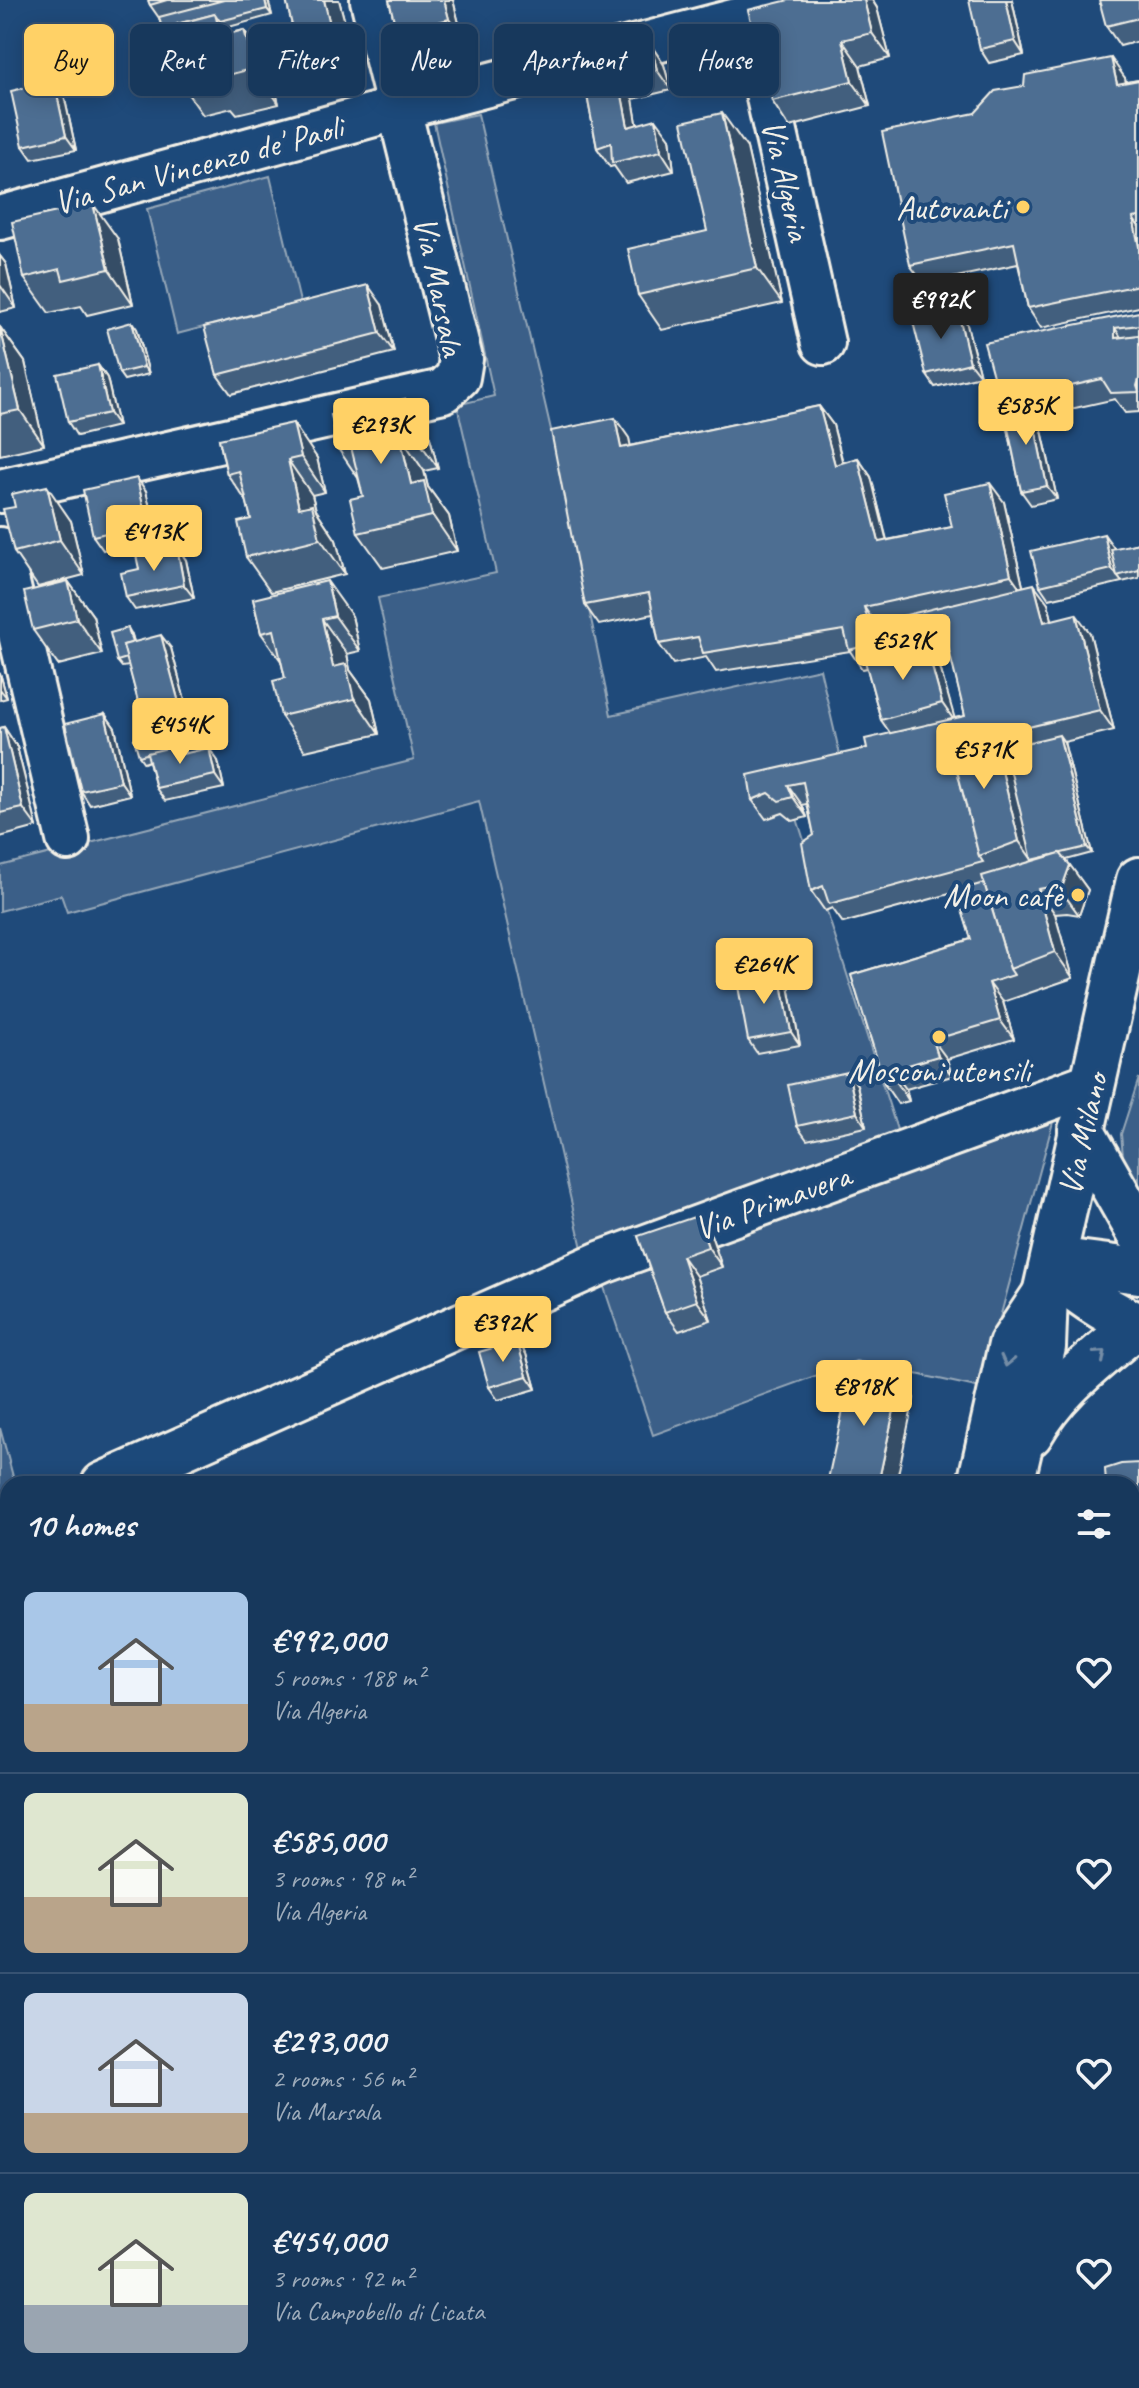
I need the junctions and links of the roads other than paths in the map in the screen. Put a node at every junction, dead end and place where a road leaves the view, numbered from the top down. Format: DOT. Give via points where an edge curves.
graph roads {
  1 [pos="372,0"];
  2 [pos="814,0"];
  3 [pos="750,17"];
  4 [pos="399,108"];
  5 [pos="0,218"];
  6 [pos="823,343"];
  7 [pos="0,491"];
  8 [pos="0,549"];
  9 [pos="68,839"];
  10 [pos="1139,880"];
  11 [pos="1093,1083"];
  12 [pos="1081,1130"];
  13 [pos="1139,1232"];
  14 [pos="1139,1271"];
  15 [pos="1049,1281"];
  16 [pos="1139,1328"];
  17 [pos="1014,1470"];
  18 [pos="121,1476"];
  19 [pos="982,1476"];
  1 -- 4 [label="street, Via Marsala"];
  2 -- 3 [label="street, Via San Vincenzo de' Paoli"];
  3 -- 4 [label="street, Via San Vincenzo de' Paoli"];
  3 -- 6 [label="street, Via Algeria"];
  4 -- 5 [label="street, Via San Vincenzo de' Paoli"];
  4 -- 7 [label="street, Via Marsala" via="461,359 458,377 443,391"];
  8 -- 9 [label="street"];
  10 -- 11 [label="main road, Via Milano"];
  11 -- 12 [label="main road, Via Milano"];
  11 -- 18 [label="street, Via Primavera" via="603,1262"];
  12 -- 13 [label="main road"];
  12 -- 15 [label="main road, Via Milano"];
  14 -- 15 [label="main road" via="1077,1263"];
  15 -- 16 [label="main road" via="1071,1287"];
  15 -- 17 [label="main road, Via Milano" via="1043,1347"];
  15 -- 19 [label="main road, Via Milano, one-way" via="1011,1345"];
  17 -- 16 [label="main road, one-way" via="1058,1392"];
}
